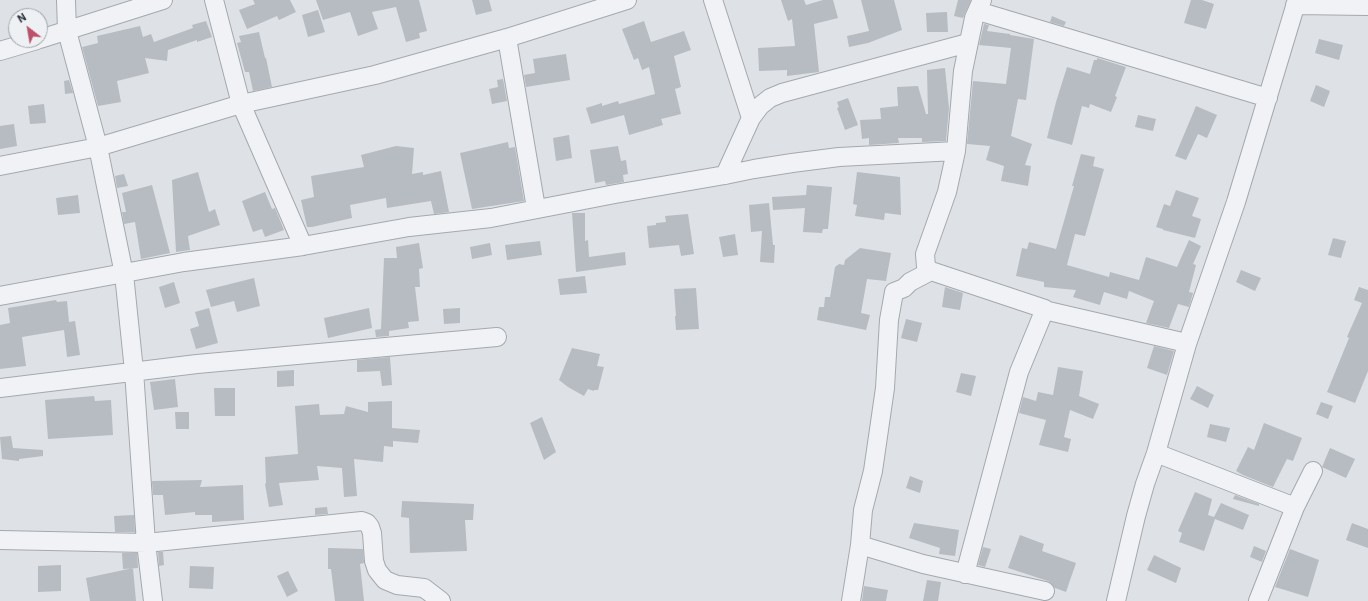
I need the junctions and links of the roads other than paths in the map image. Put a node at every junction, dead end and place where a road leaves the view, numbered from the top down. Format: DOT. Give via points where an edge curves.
graph roads {
  1 [pos="66,0"];
  2 [pos="163,0"];
  3 [pos="214,0"];
  4 [pos="628,0"];
  5 [pos="713,0"];
  6 [pos="1296,2"];
  7 [pos="980,6"];
  8 [pos="1368,6"];
  9 [pos="67,31"];
  10 [pos="48,37"];
  11 [pos="506,38"];
  12 [pos="968,43"];
  13 [pos="10,48"];
  14 [pos="0,51"];
  15 [pos="1268,98"];
  16 [pos="241,104"];
  17 [pos="751,118"];
  18 [pos="98,147"];
  19 [pos="956,151"];
  20 [pos="0,166"];
  21 [pos="725,176"];
  22 [pos="536,208"];
  23 [pos="303,246"];
  24 [pos="931,271"];
  25 [pos="124,274"];
  26 [pos="0,296"];
  27 [pos="1045,309"];
  28 [pos="497,336"];
  29 [pos="1187,344"];
  30 [pos="134,371"];
  31 [pos="0,388"];
  32 [pos="1156,453"];
  33 [pos="1313,471"];
  34 [pos="1295,507"];
  35 [pos="0,540"];
  36 [pos="146,543"];
  37 [pos="860,545"];
  38 [pos="965,574"];
  39 [pos="1045,591"];
  40 [pos="1118,600"];
  41 [pos="153,601"];
  42 [pos="441,601"];
  43 [pos="851,601"];
  44 [pos="1258,601"];
  1 -- 9 [label="street"];
  2 -- 9 [label="street"];
  3 -- 16 [label="street"];
  4 -- 11 [label="street"];
  5 -- 17 [label="street"];
  6 -- 8 [label="street"];
  6 -- 15 [label="street"];
  7 -- 12 [label="street" via="974,18"];
  7 -- 15 [label="street"];
  9 -- 10 [label="street"];
  9 -- 18 [label="street"];
  11 -- 16 [label="street" via="375,75"];
  11 -- 22 [label="street"];
  12 -- 17 [label="street" via="782,93 760,106"];
  12 -- 19 [label="street"];
  13 -- 14 [label="street"];
  15 -- 29 [label="street" via="1236,202"];
  16 -- 18 [label="street"];
  16 -- 23 [label="street"];
  17 -- 21 [label="street"];
  18 -- 20 [label="street"];
  18 -- 25 [label="street"];
  19 -- 21 [label="street" via="839,157 754,169"];
  19 -- 24 [label="street" via="947,192 925,254 926,267"];
  21 -- 22 [label="street"];
  22 -- 23 [label="street" via="491,218 409,227"];
  23 -- 25 [label="street" via="184,262"];
  24 -- 27 [label="street"];
  24 -- 37 [label="street" via="894,292 889,320 885,388 873,471 863,510"];
  25 -- 26 [label="street"];
  25 -- 30 [label="street"];
  27 -- 29 [label="street"];
  27 -- 38 [label="street" via="1019,372"];
  28 -- 30 [label="street"];
  29 -- 32 [label="street"];
  30 -- 31 [label="street"];
  30 -- 36 [label="street"];
  32 -- 34 [label="street"];
  32 -- 40 [label="street" via="1136,516"];
  33 -- 34 [label="street"];
  34 -- 44 [label="street"];
  35 -- 36 [label="street"];
  36 -- 41 [label="street"];
  36 -- 42 [label="street" via="362,521 370,527 374,561 385,580 397,585 424,588"];
  37 -- 38 [label="street"];
  37 -- 43 [label="street"];
  38 -- 39 [label="street"];
}
